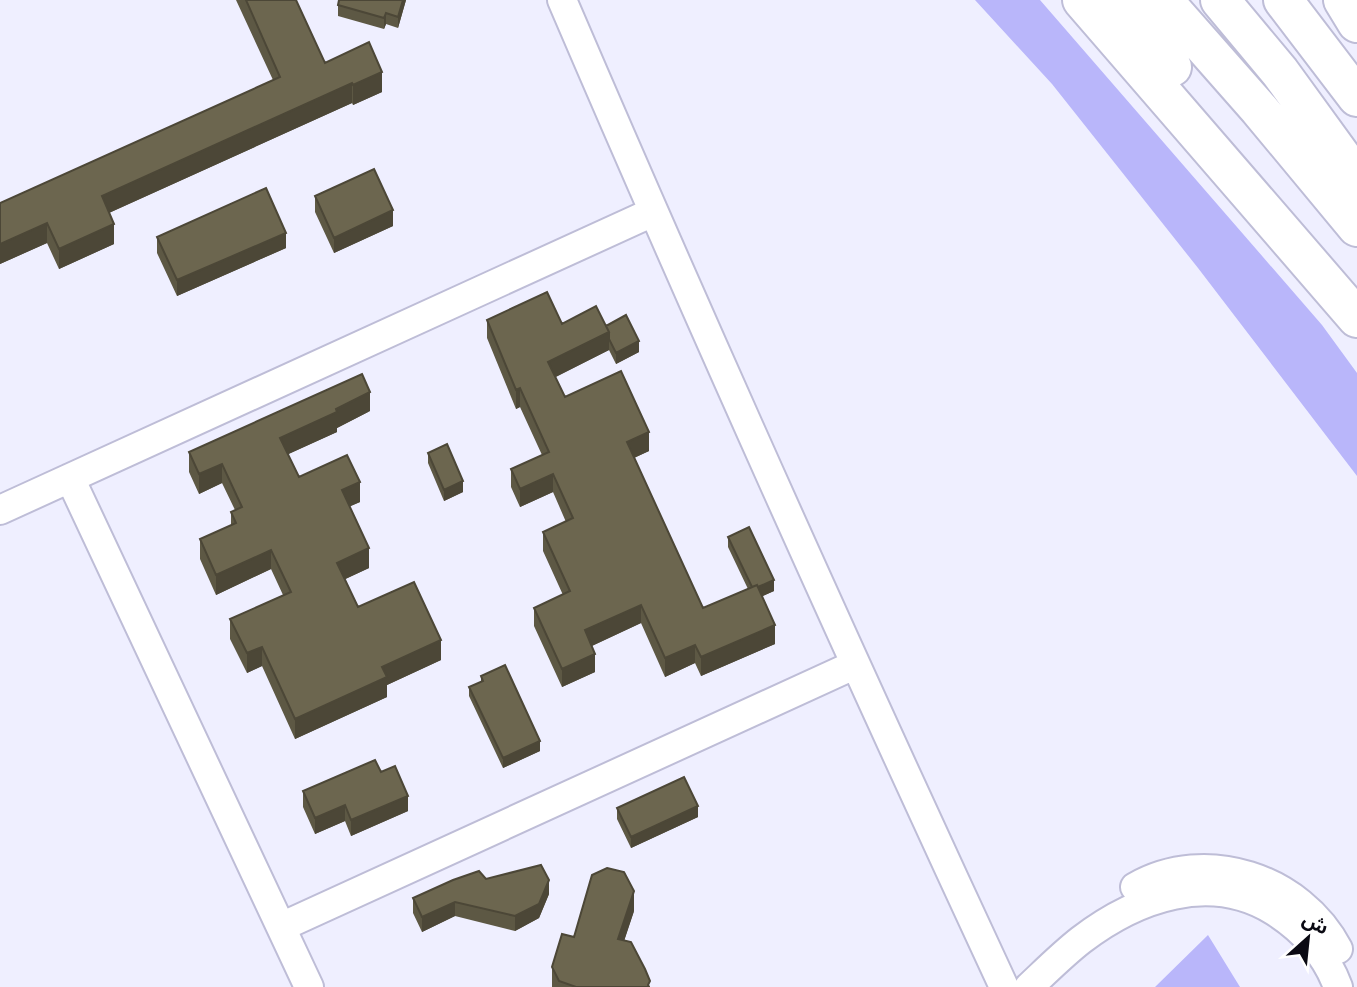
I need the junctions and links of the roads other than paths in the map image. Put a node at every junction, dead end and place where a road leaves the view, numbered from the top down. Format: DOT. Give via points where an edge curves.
graph roads {
  1 [pos="562,0"];
  2 [pos="1082,0"];
  3 [pos="1120,0"];
  4 [pos="1163,0"];
  5 [pos="1220,0"];
  6 [pos="1283,0"];
  7 [pos="1343,0"];
  8 [pos="1357,23"];
  9 [pos="1357,97"];
  10 [pos="1357,178"];
  11 [pos="653,212"];
  12 [pos="1357,227"];
  13 [pos="1357,312"];
  14 [pos="1357,318"];
  15 [pos="70,478"];
  16 [pos="0,510"];
  17 [pos="854,665"];
  18 [pos="281,927"];
  19 [pos="1082,939"];
  20 [pos="309,987"];
  21 [pos="1004,987"];
  22 [pos="1030,987"];
  23 [pos="1338,987"];
  24 [pos="1353,987"];
  1 -- 11 [label="street"];
  2 -- 14 [label="highway"];
  3 -- 13 [label="highway" via="1311,245"];
  4 -- 12 [label="highway"];
  5 -- 10 [label="highway" via="1280,72"];
  6 -- 9 [label="highway"];
  7 -- 8 [label="highway"];
  11 -- 15 [label="street"];
  11 -- 17 [label="street"];
  15 -- 16 [label="street"];
  15 -- 18 [label="street"];
  17 -- 18 [label="street"];
  17 -- 21 [label="street"];
  18 -- 20 [label="street"];
  19 -- 22 [label="street"];
  19 -- 23 [label="street" via="1142,903 1173,893 1236,894 1292,922 1315,944"];
  19 -- 24 [label="street" via="1109,904 1138,884 1172,872 1208,869 1243,874 1277,887 1306,907 1330,934"];
}
